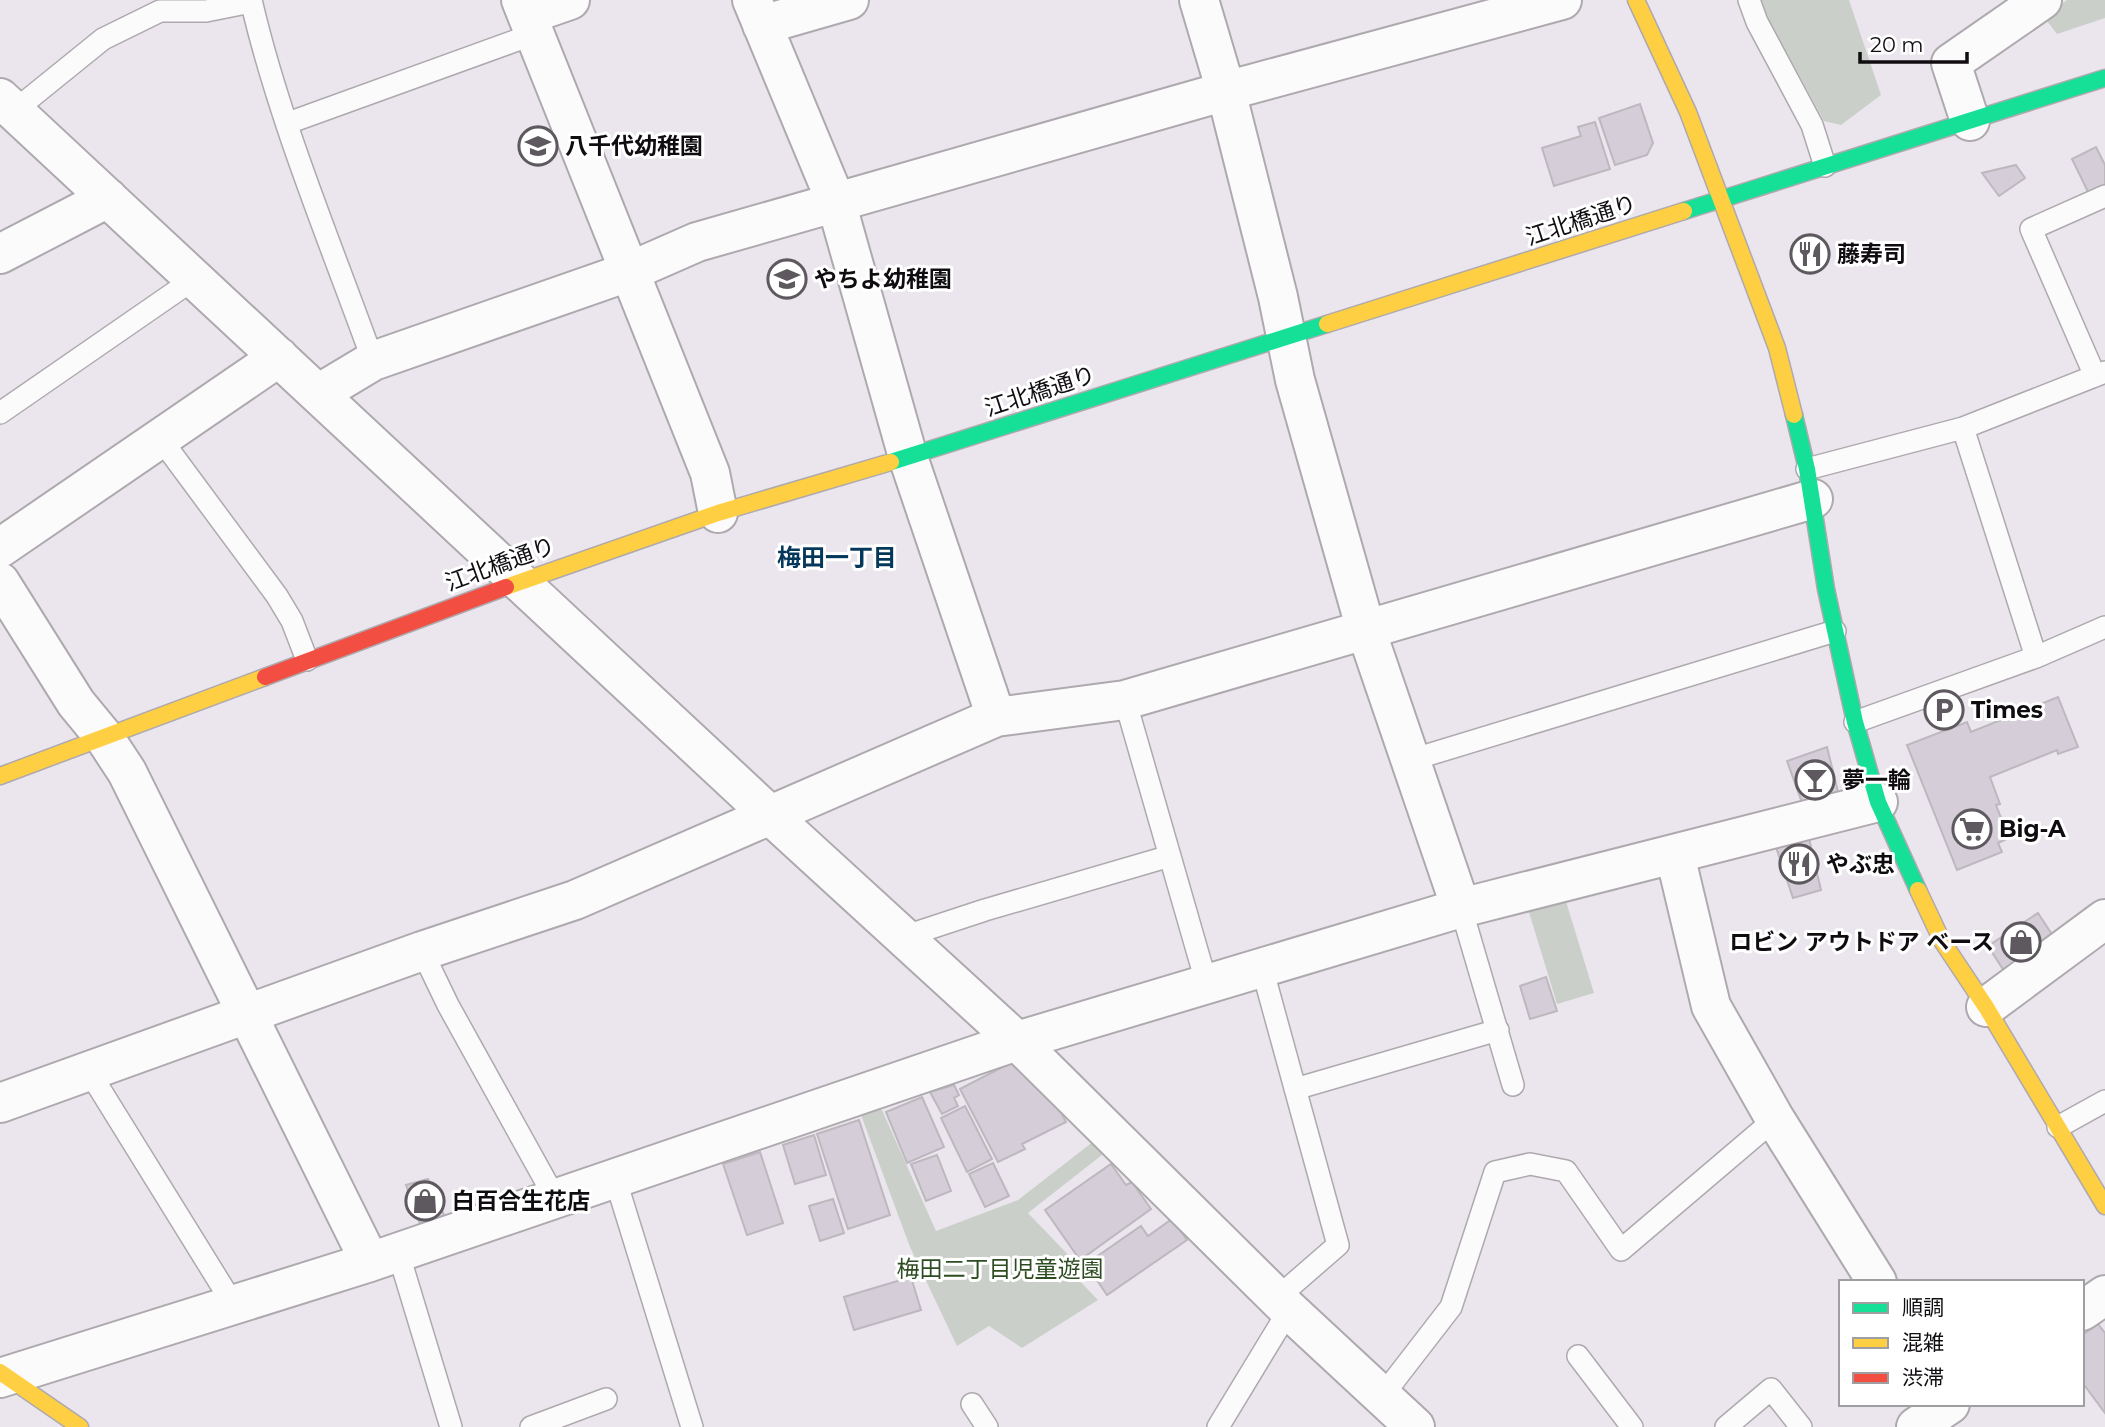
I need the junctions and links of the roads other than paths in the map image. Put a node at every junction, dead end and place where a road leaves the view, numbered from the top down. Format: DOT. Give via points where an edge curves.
graph roads {
  1 [pos="570,0"];
  2 [pos="849,0"];
  3 [pos="1199,0"];
  4 [pos="1562,0"];
  5 [pos="1636,0"];
  6 [pos="1749,0"];
  7 [pos="2042,0"];
  8 [pos="251,1"];
  9 [pos="757,13"];
  10 [pos="527,16"];
  11 [pos="2105,78"];
  12 [pos="1226,91"];
  13 [pos="7,104"];
  14 [pos="1970,121"];
  15 [pos="288,123"];
  16 [pos="1825,166"];
  17 [pos="2105,196"];
  18 [pos="108,198"];
  19 [pos="1720,199"];
  20 [pos="836,202"];
  21 [pos="0,254"];
  22 [pos="631,271"];
  23 [pos="194,279"];
  24 [pos="1286,337"];
  25 [pos="279,357"];
  26 [pos="373,361"];
  27 [pos="2100,374"];
  28 [pos="318,394"];
  29 [pos="0,413"];
  30 [pos="1964,428"];
  31 [pos="160,438"];
  32 [pos="908,457"];
  33 [pos="1810,484"];
  34 [pos="718,513"];
  35 [pos="0,548"];
  36 [pos="520,581"];
  37 [pos="0,582"];
  38 [pos="2105,627"];
  39 [pos="1366,630"];
  40 [pos="1835,631"];
  41 [pos="2036,657"];
  42 [pos="307,660"];
  43 [pos="1125,700"];
  44 [pos="996,717"];
  45 [pos="1855,722"];
  46 [pos="104,737"];
  47 [pos="1411,760"];
  48 [pos="0,776"];
  49 [pos="1878,802"];
  50 [pos="771,816"];
  51 [pos="1675,855"];
  52 [pos="1170,856"];
  53 [pos="1461,908"];
  54 [pos="2105,919"];
  55 [pos="903,937"];
  56 [pos="422,951"];
  57 [pos="1262,968"];
  58 [pos="1207,985"];
  59 [pos="1986,1007"];
  60 [pos="248,1014"];
  61 [pos="1497,1030"];
  62 [pos="1017,1041"];
  63 [pos="92,1070"];
  64 [pos="1513,1085"];
  65 [pos="1295,1089"];
  66 [pos="2105,1101"];
  67 [pos="0,1103"];
  68 [pos="1775,1119"];
  69 [pos="2058,1127"];
  70 [pos="615,1178"];
  71 [pos="555,1198"];
  72 [pos="2105,1206"];
  73 [pos="384,1257"];
  74 [pos="1876,1280"];
  75 [pos="2105,1295"];
  76 [pos="233,1304"];
  77 [pos="1283,1304"];
  78 [pos="2084,1310"];
  79 [pos="1578,1356"];
  80 [pos="2,1375"];
  81 [pos="1383,1395"];
  82 [pos="606,1399"];
  83 [pos="972,1404"];
  84 [pos="1947,1406"];
  85 [pos="80,1427"];
  86 [pos="451,1427"];
  87 [pos="531,1427"];
  88 [pos="692,1427"];
  89 [pos="987,1427"];
  90 [pos="1218,1427"];
  91 [pos="1415,1427"];
  92 [pos="1632,1427"];
  93 [pos="1726,1427"];
  94 [pos="1801,1427"];
  95 [pos="1916,1427"];
  1 -- 10 [label="street"];
  2 -- 9 [label="street"];
  3 -- 12 [label="street"];
  4 -- 12 [label="street"];
  5 -- 19 [label="main road" via="1688,112"];
  6 -- 16 [label="lane" via="1812,125"];
  7 -- 14 [label="street" via="1951,63"];
  8 -- 13 [label="lane" via="206,11 160,10 103,39"];
  8 -- 15 [label="lane"];
  9 -- 20 [label="street"];
  10 -- 15 [label="lane"];
  10 -- 22 [label="street"];
  11 -- 14 [label="main road, 江北橋通り"];
  12 -- 20 [label="street"];
  12 -- 24 [label="street"];
  13 -- 18 [label="street"];
  14 -- 16 [label="main road, 江北橋通り"];
  15 -- 26 [label="lane"];
  16 -- 19 [label="main road, 江北橋通り"];
  17 -- 27 [label="lane" via="2031,229"];
  18 -- 21 [label="street"];
  18 -- 23 [label="street"];
  19 -- 24 [label="main road, 江北橋通り"];
  19 -- 33 [label="main road" via="1777,348"];
  20 -- 22 [label="street" via="697,242"];
  20 -- 32 [label="street"];
  22 -- 26 [label="street"];
  22 -- 34 [label="street" via="710,472"];
  23 -- 25 [label="street"];
  23 -- 29 [label="lane"];
  24 -- 32 [label="main road, 江北橋通り"];
  24 -- 39 [label="street"];
  25 -- 28 [label="street"];
  25 -- 31 [label="street"];
  26 -- 28 [label="street"];
  27 -- 30 [label="lane"];
  28 -- 36 [label="street"];
  30 -- 33 [label="lane"];
  30 -- 41 [label="lane"];
  31 -- 35 [label="street"];
  31 -- 42 [label="lane" via="277,596"];
  32 -- 34 [label="main road, 江北橋通り"];
  32 -- 44 [label="street"];
  33 -- 39 [label="street"];
  33 -- 40 [label="main road"];
  34 -- 36 [label="main road, 江北橋通り"];
  36 -- 42 [label="main road, 江北橋通り"];
  36 -- 50 [label="street"];
  37 -- 46 [label="street" via="76,703"];
  38 -- 41 [label="lane"];
  39 -- 43 [label="street"];
  39 -- 47 [label="street"];
  40 -- 45 [label="main road"];
  40 -- 47 [label="lane"];
  41 -- 45 [label="lane"];
  42 -- 46 [label="main road, 江北橋通り"];
  43 -- 44 [label="street"];
  43 -- 52 [label="lane"];
  44 -- 50 [label="street"];
  45 -- 49 [label="main road"];
  46 -- 48 [label="main road, 江北橋通り"];
  46 -- 60 [label="street" via="127,772"];
  47 -- 53 [label="street"];
  49 -- 51 [label="street"];
  49 -- 59 [label="main road" via="1942,941"];
  50 -- 55 [label="street"];
  50 -- 56 [label="street" via="575,900"];
  51 -- 53 [label="street"];
  51 -- 68 [label="street" via="1711,1006"];
  52 -- 55 [label="lane"];
  52 -- 58 [label="lane"];
  53 -- 57 [label="street"];
  53 -- 61 [label="lane"];
  54 -- 59 [label="street"];
  55 -- 62 [label="street"];
  56 -- 60 [label="street"];
  56 -- 71 [label="lane"];
  57 -- 58 [label="street"];
  57 -- 65 [label="lane"];
  58 -- 62 [label="street"];
  59 -- 69 [label="main road"];
  60 -- 63 [label="street"];
  60 -- 73 [label="street"];
  61 -- 64 [label="lane"];
  61 -- 65 [label="lane"];
  62 -- 70 [label="street"];
  62 -- 77 [label="street"];
  63 -- 67 [label="street"];
  63 -- 76 [label="lane"];
  65 -- 77 [label="lane" via="1338,1245"];
  66 -- 69 [label="lane"];
  68 -- 74 [label="street"];
  68 -- 81 [label="lane" via="1621,1250 1566,1171 1530,1164 1495,1172 1451,1307"];
  69 -- 72 [label="main road"];
  70 -- 71 [label="street"];
  70 -- 88 [label="lane"];
  71 -- 73 [label="street"];
  73 -- 76 [label="street"];
  73 -- 86 [label="lane"];
  75 -- 78 [label="street"];
  76 -- 80 [label="street"];
  77 -- 81 [label="street"];
  77 -- 90 [label="lane"];
  79 -- 92 [label="lane"];
  80 -- 85 [label="main road"];
  81 -- 91 [label="street"];
  82 -- 87 [label="lane"];
  83 -- 89 [label="lane"];
  84 -- 95 [label="street"];
  93 -- 94 [label="lane" via="1771,1389"];
}
